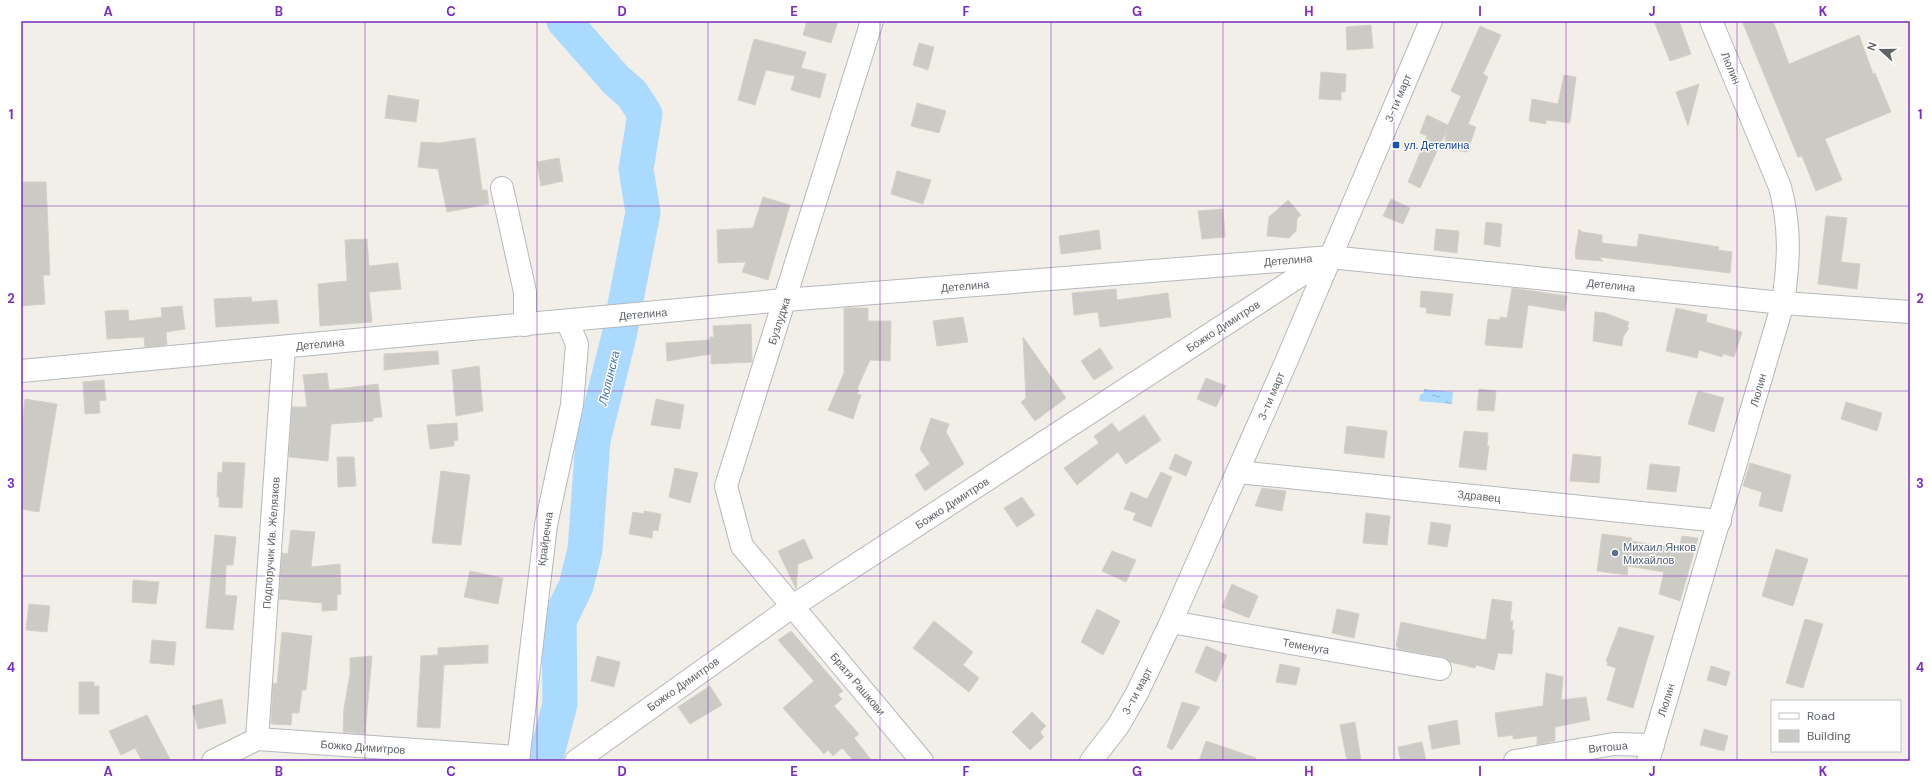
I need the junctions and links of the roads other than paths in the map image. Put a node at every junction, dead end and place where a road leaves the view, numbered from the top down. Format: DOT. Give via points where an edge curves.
graph roads {
  1 [pos="872,21"];
  2 [pos="1431,21"];
  3 [pos="1712,21"];
  4 [pos="502,188"];
  5 [pos="1330,257"];
  6 [pos="785,300"];
  7 [pos="1783,303"];
  8 [pos="1910,312"];
  9 [pos="568,321"];
  10 [pos="525,325"];
  11 [pos="284,347"];
  12 [pos="21,371"];
  13 [pos="1238,472"];
  14 [pos="1720,521"];
  15 [pos="793,606"];
  16 [pos="1171,622"];
  17 [pos="1440,669"];
  18 [pos="257,739"];
  19 [pos="1650,753"];
  20 [pos="578,759"];
  21 [pos="517,760"];
  22 [pos="213,761"];
  23 [pos="922,761"];
  24 [pos="1091,761"];
  25 [pos="1515,761"];
  1 -- 6 [label="street, Бузлуджа"];
  2 -- 5 [label="street, 3-ти март"];
  3 -- 7 [label="street, Люлин" via="1780,187 1787,213 1790,242"];
  4 -- 10 [label="street" via="525,292"];
  5 -- 6 [label="street, Детелина"];
  5 -- 7 [label="street, Детелина"];
  5 -- 13 [label="street, 3-ти март"];
  5 -- 15 [label="street, Божко Димитров"];
  6 -- 9 [label="street, Детелина"];
  6 -- 15 [label="street, Бузлуджа" via="726,486 742,546"];
  7 -- 8 [label="street, Детелина"];
  7 -- 14 [label="street, Люлин"];
  9 -- 10 [label="street, Детелина"];
  9 -- 21 [label="street, Крайречна" via="577,344 572,405 546,525"];
  10 -- 11 [label="street, Детелина"];
  11 -- 12 [label="street, Детелина"];
  11 -- 18 [label="street, Подпоручик Ив. Желязков"];
  13 -- 14 [label="street, Здравец"];
  13 -- 16 [label="street, 3-ти март"];
  14 -- 19 [label="street, Люлин"];
  15 -- 20 [label="street, Божко Димитров"];
  15 -- 23 [label="street, Братя Рашкови"];
  16 -- 17 [label="street, Теменуга"];
  16 -- 24 [label="street, 3-ти март" via="1137,693 1118,726"];
  18 -- 21 [label="street, Божко Димитров"];
  18 -- 22 [label="street"];
  19 -- 25 [label="street, Витоша" via="1614,744"];
}
